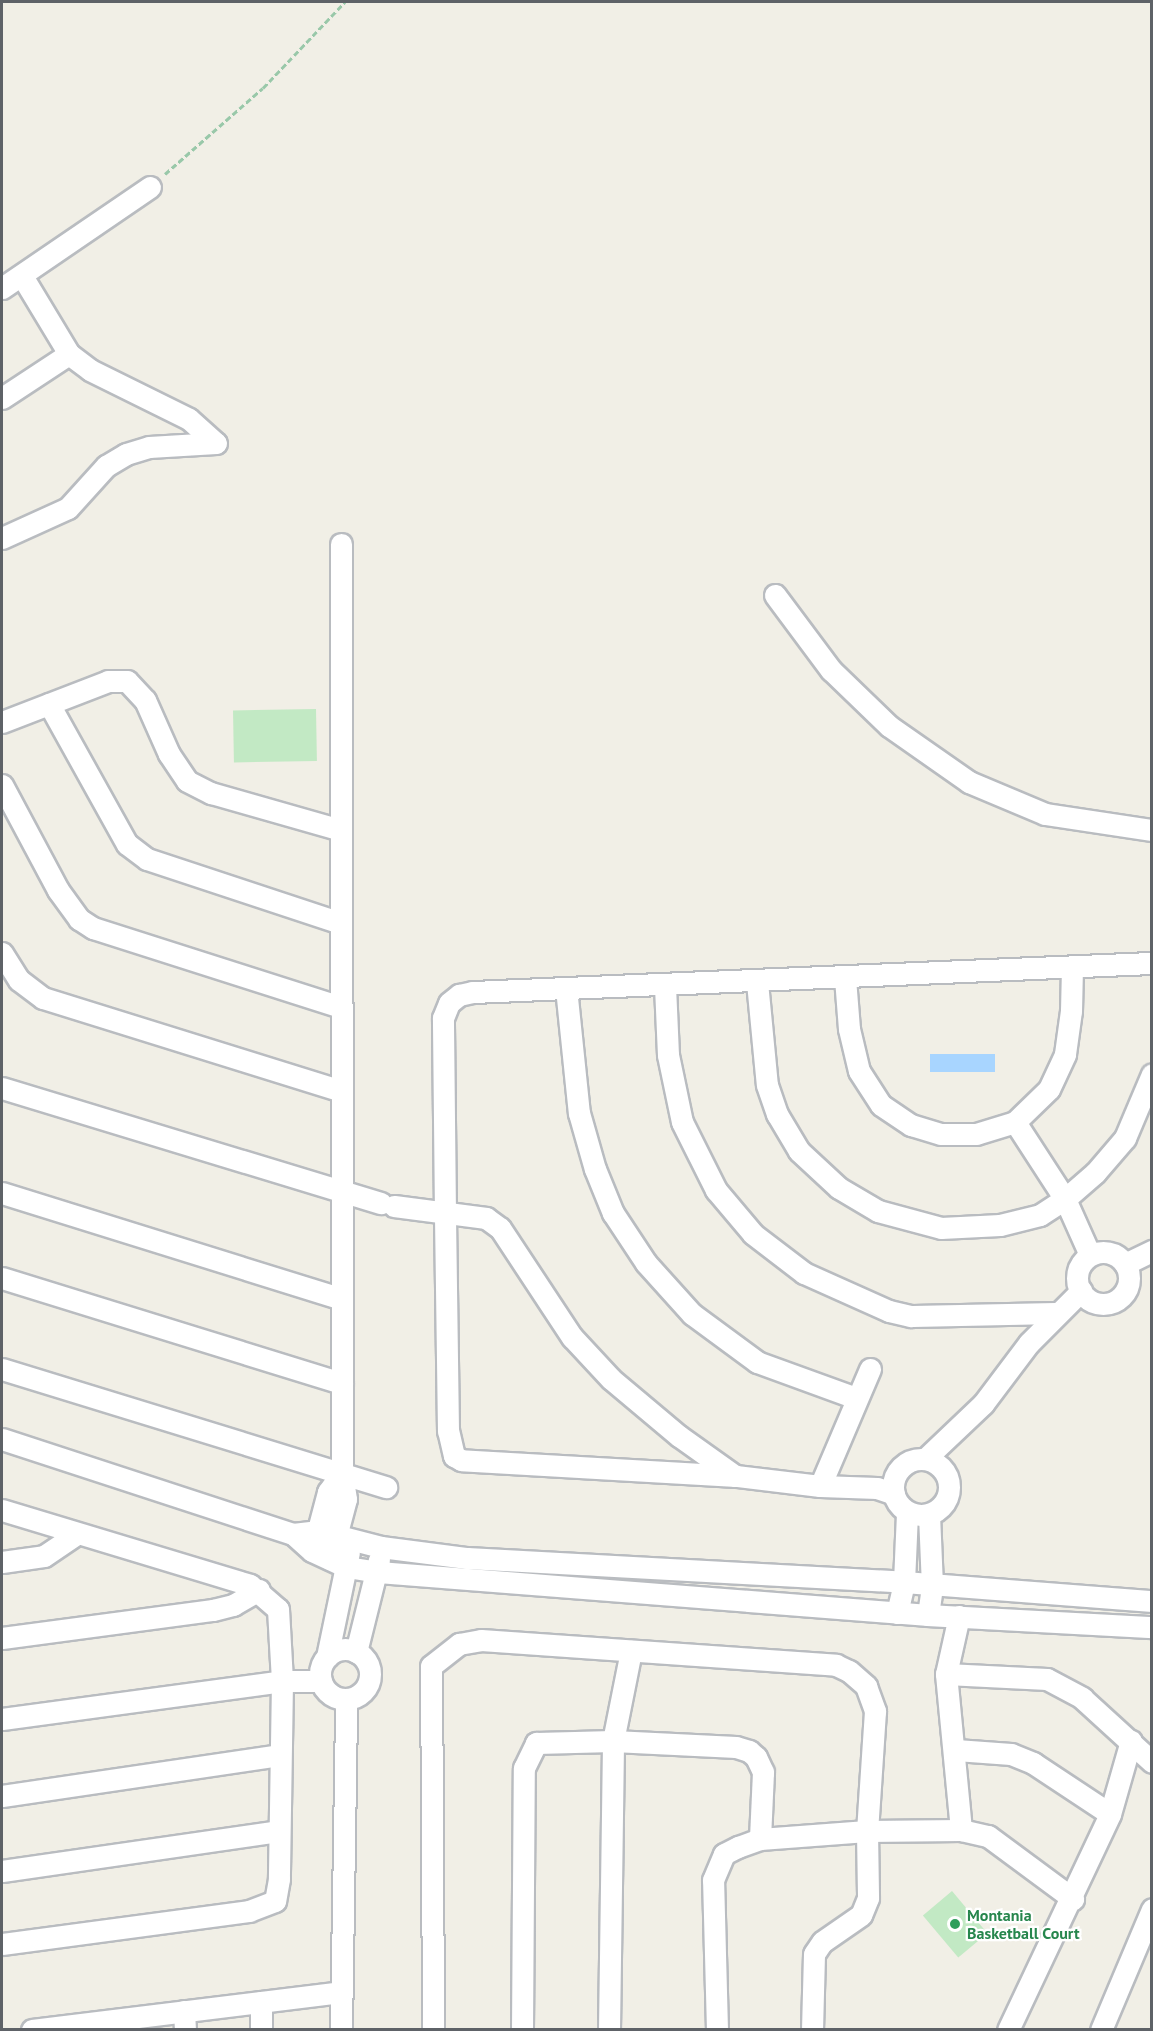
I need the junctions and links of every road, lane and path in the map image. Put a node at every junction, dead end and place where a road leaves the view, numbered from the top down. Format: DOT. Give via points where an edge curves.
graph roads {
  1 [pos="345,2"];
  2 [pos="150,187"];
  3 [pos="22,276"];
  4 [pos="2,288"];
  5 [pos="69,354"];
  6 [pos="2,398"];
  7 [pos="2,538"];
  8 [pos="341,544"];
  9 [pos="775,596"];
  10 [pos="49,704"];
  11 [pos="2,722"];
  12 [pos="2,785"];
  13 [pos="341,830"];
  14 [pos="1152,830"];
  15 [pos="341,923"];
  16 [pos="2,953"];
  17 [pos="1152,963"];
  18 [pos="1071,967"];
  19 [pos="845,978"];
  20 [pos="757,982"];
  21 [pos="665,986"];
  22 [pos="566,988"];
  23 [pos="341,1007"];
  24 [pos="1152,1074"];
  25 [pos="2,1089"];
  26 [pos="341,1091"];
  27 [pos="1015,1122"];
  28 [pos="342,1192"];
  29 [pos="2,1193"];
  30 [pos="1065,1199"];
  31 [pos="445,1215"];
  32 [pos="1152,1251"];
  33 [pos="1090,1255"];
  34 [pos="1125,1264"];
  35 [pos="2,1278"];
  36 [pos="1081,1291"];
  37 [pos="342,1299"];
  38 [pos="1057,1313"];
  39 [pos="2,1369"];
  40 [pos="870,1369"];
  41 [pos="342,1383"];
  42 [pos="856,1398"];
  43 [pos="2,1439"];
  44 [pos="925,1459"];
  45 [pos="342,1473"];
  46 [pos="736,1476"];
  47 [pos="820,1486"];
  48 [pos="386,1487"];
  49 [pos="894,1494"];
  50 [pos="2,1510"];
  51 [pos="907,1512"];
  52 [pos="928,1515"];
  53 [pos="77,1534"];
  54 [pos="333,1547"];
  55 [pos="381,1547"];
  56 [pos="2,1562"];
  57 [pos="378,1572"];
  58 [pos="904,1582"];
  59 [pos="932,1586"];
  60 [pos="259,1590"];
  61 [pos="1152,1601"];
  62 [pos="897,1613"];
  63 [pos="928,1615"];
  64 [pos="959,1617"];
  65 [pos="1152,1627"];
  66 [pos="2,1638"];
  67 [pos="631,1651"];
  68 [pos="356,1652"];
  69 [pos="327,1657"];
  70 [pos="946,1674"];
  71 [pos="282,1681"];
  72 [pos="321,1681"];
  73 [pos="346,1699"];
  74 [pos="2,1719"];
  75 [pos="613,1741"];
  76 [pos="1131,1741"];
  77 [pos="956,1750"];
  78 [pos="279,1755"];
  79 [pos="1152,1762"];
  80 [pos="2,1797"];
  81 [pos="1110,1814"];
  82 [pos="961,1830"];
  83 [pos="278,1831"];
  84 [pos="867,1831"];
  85 [pos="760,1839"];
  86 [pos="2,1871"];
  87 [pos="1073,1899"];
  88 [pos="1152,1909"];
  89 [pos="2,1944"];
  90 [pos="341,1992"];
  91 [pos="261,2002"];
  92 [pos="184,2020"];
  93 [pos="106,2025"];
  94 [pos="32,2030"];
  95 [pos="261,2030"];
  96 [pos="341,2030"];
  97 [pos="434,2030"];
  98 [pos="522,2030"];
  99 [pos="609,2030"];
  100 [pos="717,2030"];
  101 [pos="812,2030"];
  102 [pos="1008,2030"];
  103 [pos="1101,2030"];
  1 -- 2 [label="path" via="263,88"];
  2 -- 3 [label="street"];
  3 -- 4 [label="street"];
  3 -- 5 [label="street"];
  5 -- 6 [label="street"];
  5 -- 7 [label="street" via="90,370 189,419 216,443 149,447 126,454 106,466 68,508"];
  8 -- 13 [label="street"];
  9 -- 14 [label="street" via="831,670 889,726 969,782 1046,814"];
  10 -- 11 [label="street"];
  10 -- 13 [label="street" via="108,681 127,681 145,700 169,754 187,781 211,793"];
  10 -- 15 [label="street" via="110,819 127,844 140,854"];
  12 -- 23 [label="street" via="58,890 79,919 93,928"];
  13 -- 15 [label="street"];
  15 -- 23 [label="street"];
  16 -- 26 [label="street" via="19,980 43,998"];
  17 -- 18 [label="street"];
  18 -- 19 [label="street"];
  18 -- 27 [label="street" via="1071,1011 1065,1054 1049,1089"];
  19 -- 20 [label="street"];
  19 -- 27 [label="street" via="849,1029 859,1071 882,1105 911,1125 940,1134 976,1134"];
  20 -- 21 [label="street"];
  20 -- 30 [label="street" via="760,1044 777,1114 800,1151 839,1188 878,1211 941,1228 1000,1225 1040,1215"];
  21 -- 22 [label="street"];
  21 -- 38 [label="street" via="668,1055 682,1122 716,1190 753,1234 804,1274 889,1311 911,1316"];
  22 -- 31 [label="street" via="473,992 459,995 449,1004 443,1018"];
  22 -- 42 [label="street" via="570,1051 586,1136 613,1213 646,1263 692,1314 757,1362"];
  23 -- 26 [label="street"];
  24 -- 30 [label="street" via="1125,1138 1095,1173"];
  25 -- 28 [label="street"];
  26 -- 28 [label="street"];
  27 -- 30 [label="street"];
  28 -- 31 [label="street"];
  28 -- 37 [label="street"];
  29 -- 37 [label="street"];
  30 -- 33 [label="street"];
  31 -- 46 [label="street" via="486,1218 501,1228 572,1337 603,1371 679,1436"];
  31 -- 46 [label="street" via="448,1431 454,1456 461,1460"];
  32 -- 34 [label="street"];
  33 -- 34 [label="street" via="1109,1252"];
  33 -- 36 [label="street" via="1078,1271"];
  34 -- 36 [label="street" via="1128,1284 1116,1300 1096,1303"];
  35 -- 41 [label="street"];
  36 -- 38 [label="street"];
  37 -- 41 [label="street"];
  38 -- 44 [label="street" via="983,1404"];
  39 -- 45 [label="street"];
  40 -- 42 [label="street"];
  41 -- 45 [label="street"];
  42 -- 47 [label="street"];
  43 -- 54 [label="street"];
  44 -- 49 [label="street" via="916,1459 900,1468"];
  44 -- 52 [label="street" via="942,1468 949,1485 944,1504"];
  45 -- 48 [label="street"];
  45 -- 54 [label="street" via="328,1492"];
  46 -- 47 [label="street"];
  47 -- 49 [label="street" via="877,1488"];
  49 -- 51 [label="street"];
  50 -- 53 [label="street"];
  51 -- 52 [label="street"];
  51 -- 58 [label="street"];
  52 -- 59 [label="street"];
  53 -- 56 [label="street" via="44,1556"];
  53 -- 60 [label="street" via="228,1577"];
  54 -- 55 [label="street"];
  54 -- 57 [label="street"];
  54 -- 69 [label="street" via="340,1581"];
  55 -- 57 [label="street"];
  55 -- 58 [label="street" via="467,1558"];
  57 -- 62 [label="street"];
  57 -- 68 [label="street"];
  58 -- 59 [label="street"];
  58 -- 62 [label="street"];
  59 -- 61 [label="street"];
  59 -- 63 [label="street"];
  60 -- 66 [label="street" via="233,1605 213,1610"];
  60 -- 71 [label="street" via="278,1609"];
  62 -- 63 [label="street"];
  63 -- 64 [label="street"];
  64 -- 65 [label="street"];
  64 -- 70 [label="street"];
  67 -- 75 [label="street"];
  67 -- 84 [label="street" via="836,1665 849,1671 866,1686 875,1711"];
  67 -- 97 [label="street" via="481,1640 459,1644 431,1666"];
  68 -- 69 [label="street" via="341,1649"];
  68 -- 73 [label="street" via="367,1664 369,1679 360,1693"];
  69 -- 72 [label="street"];
  70 -- 76 [label="street" via="1047,1679 1082,1698"];
  70 -- 77 [label="street"];
  71 -- 72 [label="street"];
  71 -- 74 [label="street"];
  71 -- 78 [label="street"];
  72 -- 73 [label="street" via="330,1694"];
  73 -- 90 [label="street"];
  75 -- 85 [label="street" via="736,1747 749,1751 763,1772"];
  75 -- 98 [label="street" via="546,1741 529,1751 524,1768"];
  75 -- 99 [label="street"];
  76 -- 79 [label="street"];
  76 -- 81 [label="street"];
  77 -- 81 [label="street" via="1011,1754 1033,1763"];
  77 -- 82 [label="street"];
  78 -- 80 [label="street"];
  78 -- 83 [label="street"];
  81 -- 87 [label="street"];
  82 -- 84 [label="street"];
  82 -- 87 [label="street" via="988,1836"];
  83 -- 86 [label="street"];
  83 -- 89 [label="street" via="278,1891 275,1901 265,1907"];
  84 -- 85 [label="street"];
  84 -- 101 [label="street" via="868,1898 861,1915 822,1942 814,1954"];
  85 -- 100 [label="street" via="724,1854 715,1872"];
  87 -- 102 [label="street"];
  88 -- 103 [label="street"];
  90 -- 91 [label="street"];
  90 -- 96 [label="street"];
  91 -- 92 [label="street"];
  91 -- 95 [label="street"];
  92 -- 93 [label="street"];
  93 -- 94 [label="street"];
}
